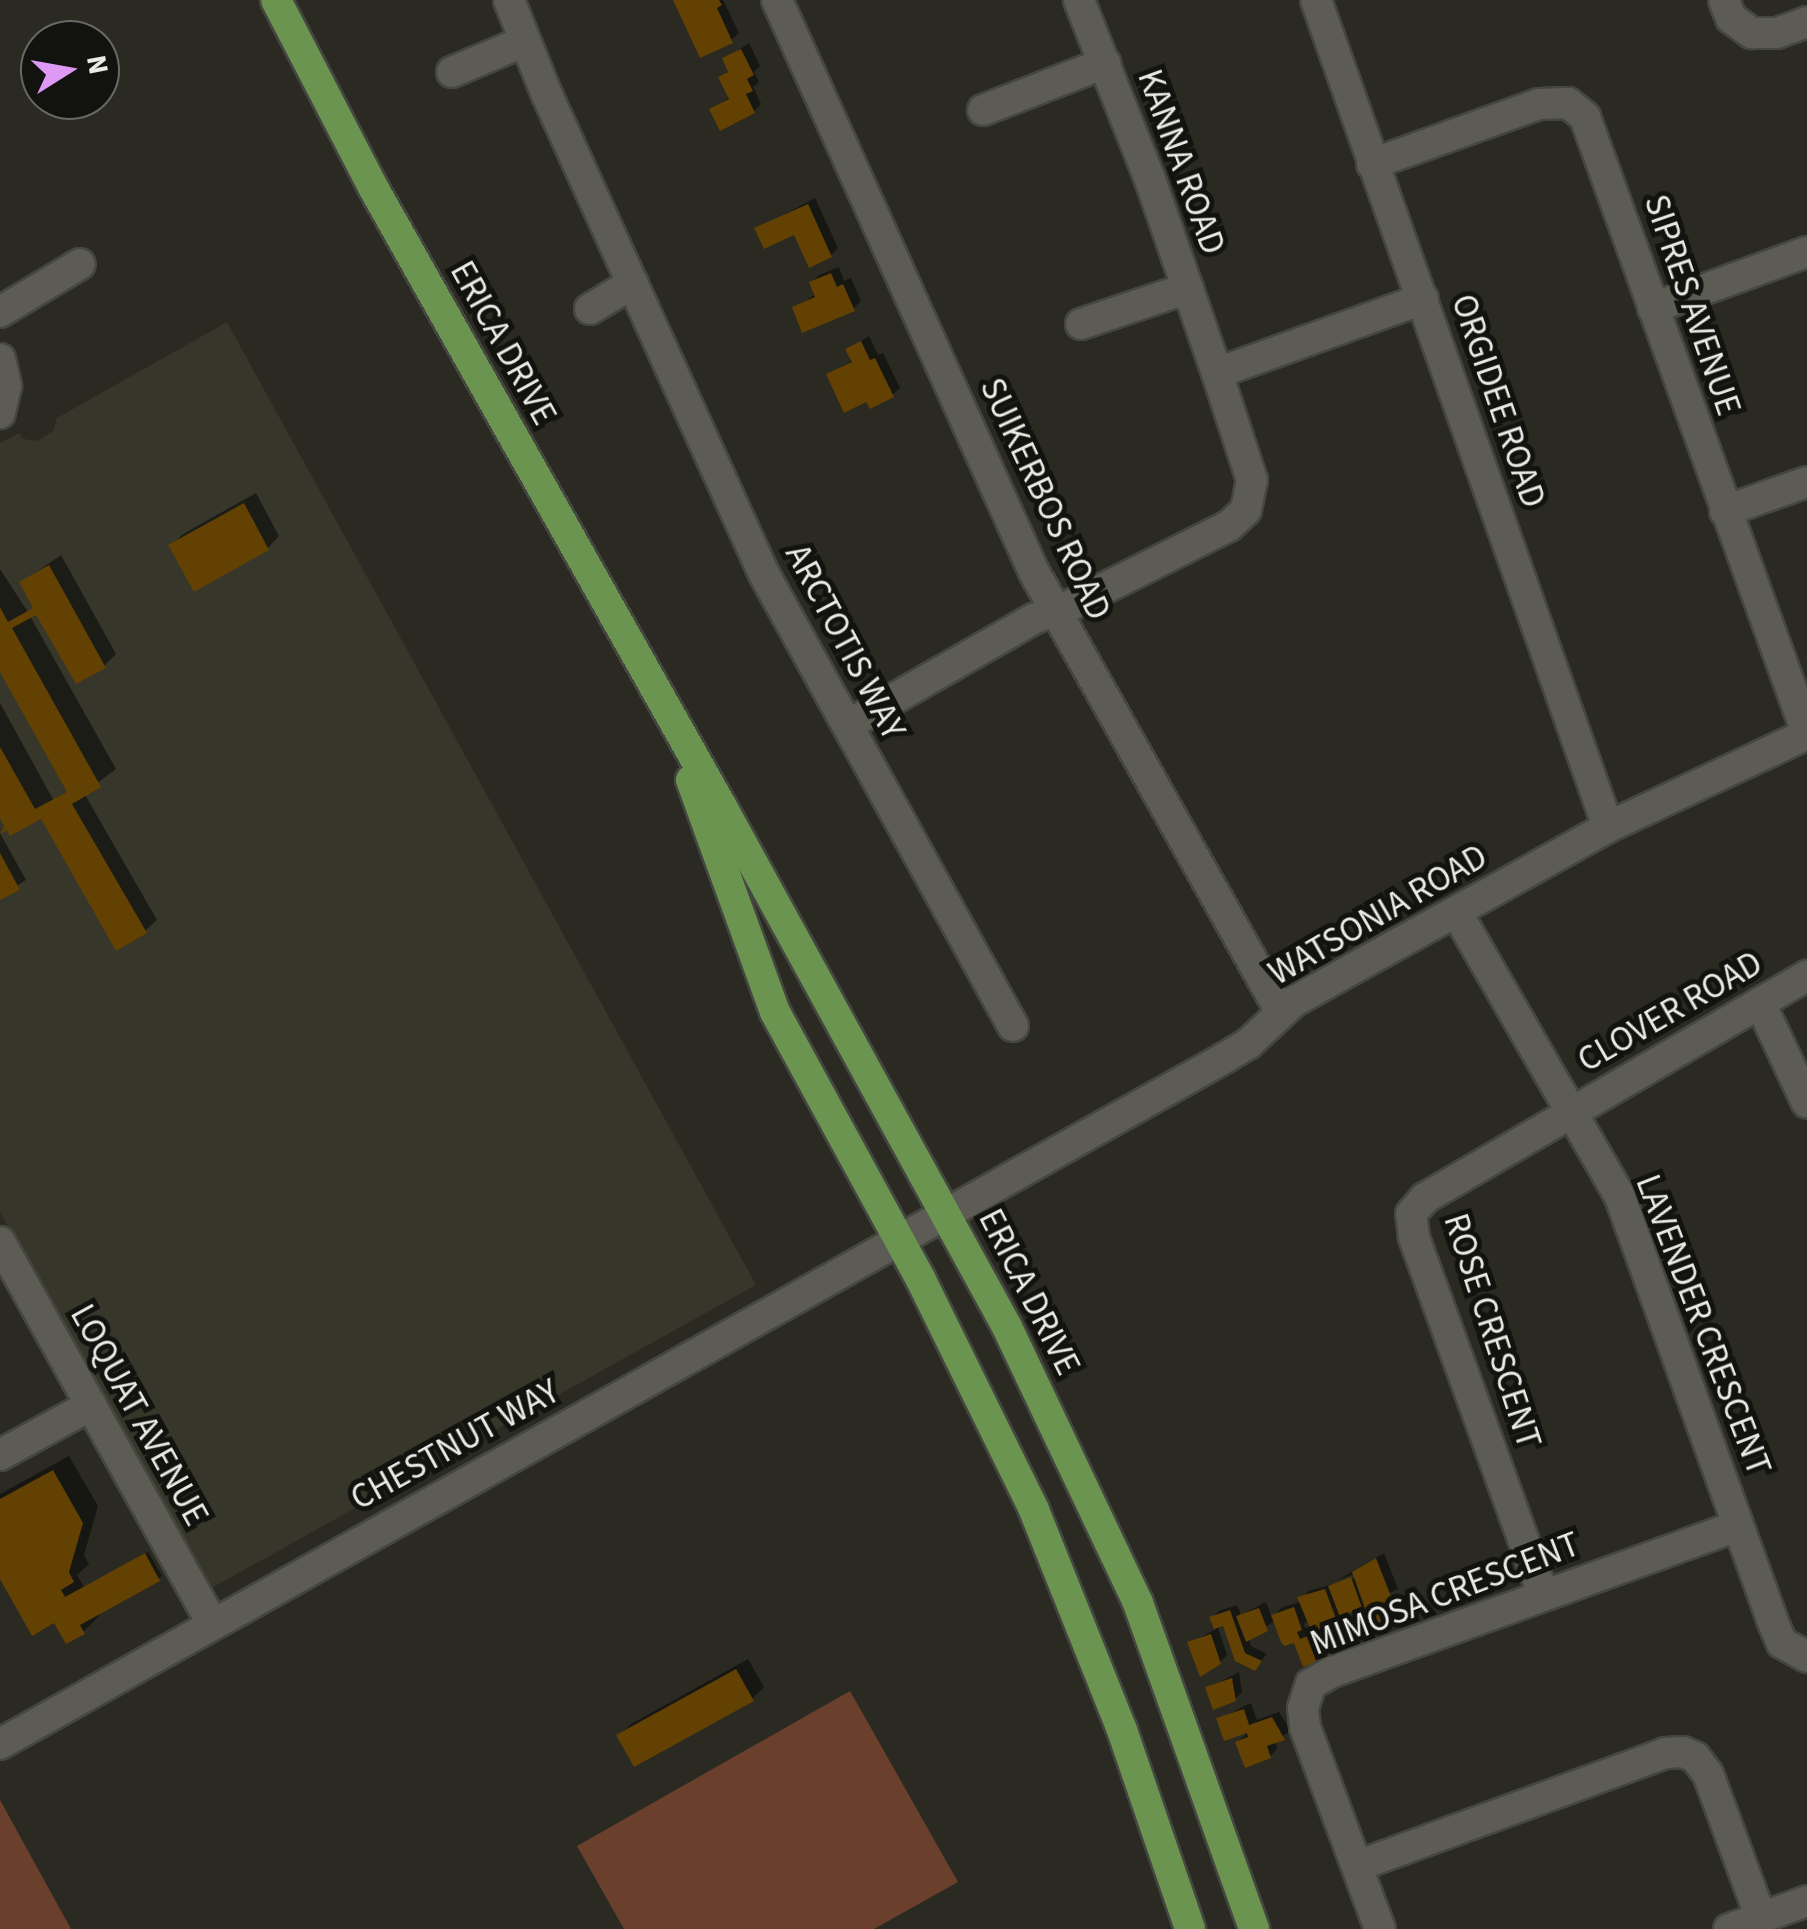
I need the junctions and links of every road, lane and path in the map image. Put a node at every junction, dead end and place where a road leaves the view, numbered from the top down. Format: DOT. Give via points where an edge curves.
graph roads {
  1 [pos="276,0"];
  2 [pos="509,0"];
  3 [pos="777,0"];
  4 [pos="1079,0"];
  5 [pos="1316,0"];
  6 [pos="1724,0"];
  7 [pos="1807,22"];
  8 [pos="525,41"];
  9 [pos="1105,63"];
  10 [pos="452,72"];
  11 [pos="983,110"];
  12 [pos="1372,164"];
  13 [pos="1807,252"];
  14 [pos="80,264"];
  15 [pos="633,283"];
  16 [pos="1188,288"];
  17 [pos="1422,300"];
  18 [pos="1653,308"];
  19 [pos="590,309"];
  20 [pos="0,312"];
  21 [pos="1082,324"];
  22 [pos="0,359"];
  23 [pos="1217,373"];
  24 [pos="3,406"];
  25 [pos="1807,482"];
  26 [pos="1725,511"];
  27 [pos="1053,612"];
  28 [pos="670,721"];
  29 [pos="848,726"];
  30 [pos="1807,734"];
  31 [pos="1608,827"];
  32 [pos="1457,913"];
  33 [pos="1807,976"];
  34 [pos="1760,1003"];
  35 [pos="1280,1012"];
  36 [pos="1013,1026"];
  37 [pos="1807,1103"];
  38 [pos="1571,1113"];
  39 [pos="947,1213"];
  40 [pos="898,1238"];
  41 [pos="0,1242"];
  42 [pos="91,1404"];
  43 [pos="0,1455"];
  44 [pos="1738,1526"];
  45 [pos="1543,1594"];
  46 [pos="213,1624"];
  47 [pos="1807,1657"];
  48 [pos="0,1744"];
  49 [pos="1358,1866"];
  50 [pos="1807,1901"];
  51 [pos="1760,1918"];
  52 [pos="1190,1929"];
  53 [pos="1254,1929"];
  54 [pos="1380,1929"];
  55 [pos="1729,1929"];
  1 -- 28 [label="main road, ERICA DRIVE"];
  2 -- 8 [label="street, ARCTOTIS WAY"];
  3 -- 27 [label="street, SUIKERBOS ROAD"];
  4 -- 9 [label="street, KANNA ROAD"];
  5 -- 12 [label="street, ORGIDEE ROAD"];
  6 -- 7 [label="street" via="1731,18 1752,33"];
  8 -- 10 [label="street"];
  8 -- 15 [label="street, ARCTOTIS WAY"];
  9 -- 11 [label="street, KANNA ROAD"];
  9 -- 16 [label="street, KANNA ROAD"];
  12 -- 17 [label="street, ORGIDEE ROAD"];
  12 -- 18 [label="street, SIPRES AVENUE" via="1538,104 1568,103 1586,117"];
  13 -- 18 [label="street"];
  14 -- 20 [label="street"];
  15 -- 19 [label="street"];
  15 -- 29 [label="street, ARCTOTIS WAY" via="764,574"];
  16 -- 21 [label="street, KANNA ROAD"];
  16 -- 23 [label="street, KANNA ROAD"];
  17 -- 23 [label="street"];
  17 -- 31 [label="street, ORGIDEE ROAD"];
  18 -- 26 [label="street, SIPRES AVENUE"];
  22 -- 24 [label="street"];
  23 -- 27 [label="street, KANNA ROAD" via="1252,480 1246,510 1228,526"];
  25 -- 26 [label="street"];
  26 -- 30 [label="street, SIPRES AVENUE"];
  27 -- 29 [label="street, KANNA ROAD"];
  27 -- 35 [label="street, SUIKERBOS ROAD"];
  28 -- 39 [label="main road, ERICA DRIVE"];
  28 -- 40 [label="main road, ERICA DRIVE" via="775,1012"];
  29 -- 36 [label="street, ARCTOTIS WAY"];
  30 -- 31 [label="street, WATSONIA ROAD"];
  31 -- 32 [label="street, WATSONIA ROAD"];
  32 -- 35 [label="street, WATSONIA ROAD"];
  32 -- 38 [label="street, LAVENDER CRESCENT"];
  33 -- 34 [label="street, CLOVER ROAD"];
  34 -- 37 [label="street"];
  34 -- 38 [label="street, CLOVER ROAD"];
  35 -- 39 [label="street, WATSONIA ROAD" via="1248,1044"];
  38 -- 44 [label="street, LAVENDER CRESCENT" via="1620,1196"];
  38 -- 45 [label="street, ROSE CRESCENT" via="1425,1198 1411,1214"];
  39 -- 40 [label="street, CHESTNUT WAY"];
  39 -- 53 [label="main road, ERICA DRIVE" via="1131,1586"];
  40 -- 46 [label="street, CHESTNUT WAY"];
  40 -- 52 [label="main road, ERICA DRIVE" via="1041,1527 1122,1730"];
  41 -- 42 [label="street, LOQUAT AVENUE"];
  42 -- 43 [label="street"];
  42 -- 46 [label="street, LOQUAT AVENUE"];
  44 -- 45 [label="street, MIMOSA CRESCENT"];
  44 -- 47 [label="street, LAVENDER CRESCENT" via="1782,1643"];
  45 -- 49 [label="street, MIMOSA CRESCENT" via="1311,1684 1305,1727"];
  46 -- 48 [label="street, CHESTNUT WAY"];
  49 -- 51 [label="street" via="1665,1753 1683,1752 1708,1774"];
  49 -- 54 [label="street, MIMOSA CRESCENT"];
  50 -- 51 [label="street"];
  51 -- 55 [label="street"];
}
